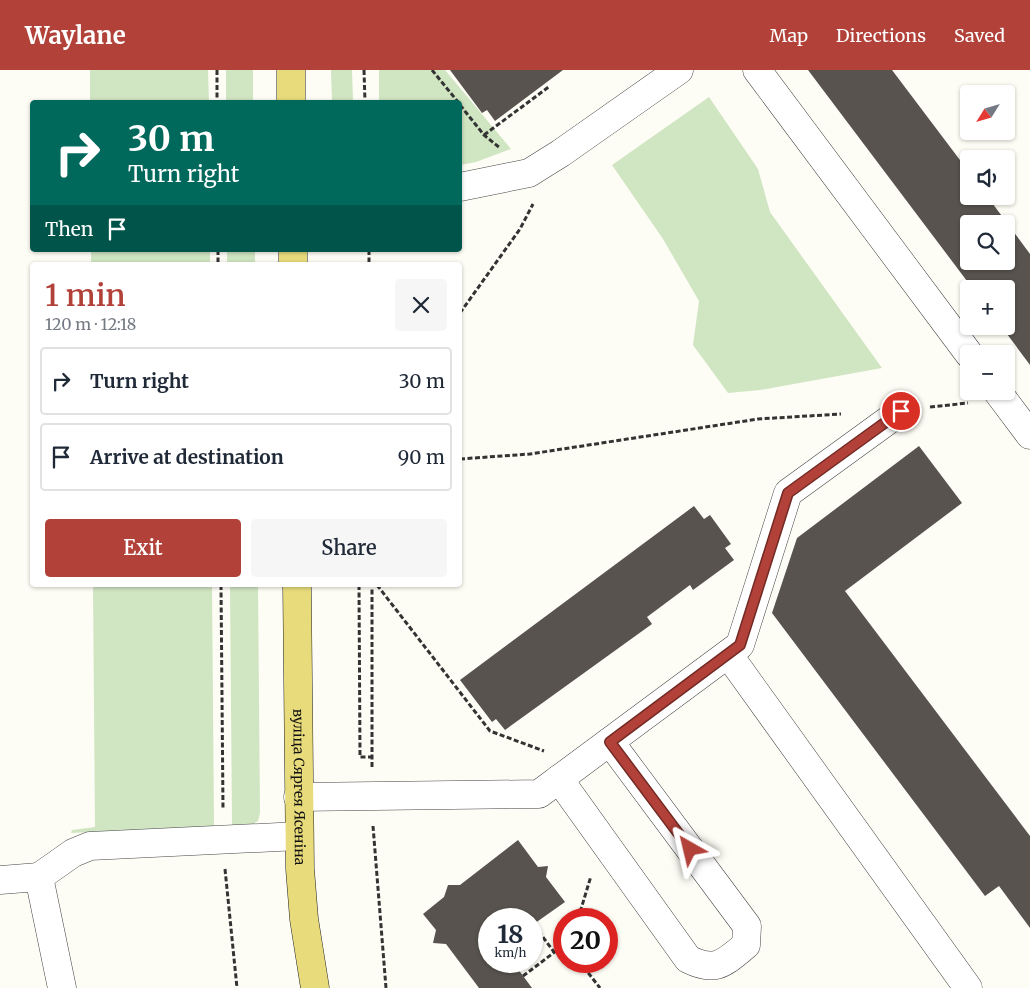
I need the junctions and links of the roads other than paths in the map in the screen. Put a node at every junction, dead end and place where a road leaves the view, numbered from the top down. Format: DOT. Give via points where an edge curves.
graph roads {
  1 [pos="291,70"];
  2 [pos="679,70"];
  3 [pos="757,70"];
  4 [pos="291,100"];
  5 [pos="462,186"];
  6 [pos="962,345"];
  7 [pos="1004,400"];
  8 [pos="901,411"];
  9 [pos="1030,435"];
  10 [pos="297,587"];
  11 [pos="728,654"];
  12 [pos="610,742"];
  13 [pos="569,771"];
  14 [pos="298,797"];
  15 [pos="299,836"];
  16 [pos="39,876"];
  17 [pos="0,880"];
  18 [pos="62,988"];
  19 [pos="315,988"];
  20 [pos="968,988"];
  1 -- 4 [label="main road"];
  2 -- 5 [label="lane" via="561,153 534,184"];
  3 -- 6 [label="lane"];
  7 -- 9 [label="lane"];
  8 -- 11 [label="lane" via="788,493 740,645"];
  10 -- 14 [label="main road, вуліца Сяргея Ясеніна"];
  11 -- 12 [label="lane"];
  11 -- 20 [label="lane"];
  12 -- 13 [label="lane"];
  12 -- 13 [label="lane" via="747,926 746,945 725,963 704,967 688,959"];
  13 -- 14 [label="lane" via="539,794"];
  14 -- 15 [label="main road, вуліца Сяргея Ясеніна"];
  15 -- 16 [label="lane" via="90,846 73,853"];
  15 -- 19 [label="main road, вуліца Сяргея Ясеніна" via="304,919"];
  16 -- 17 [label="lane"];
  16 -- 18 [label="lane"];
}
